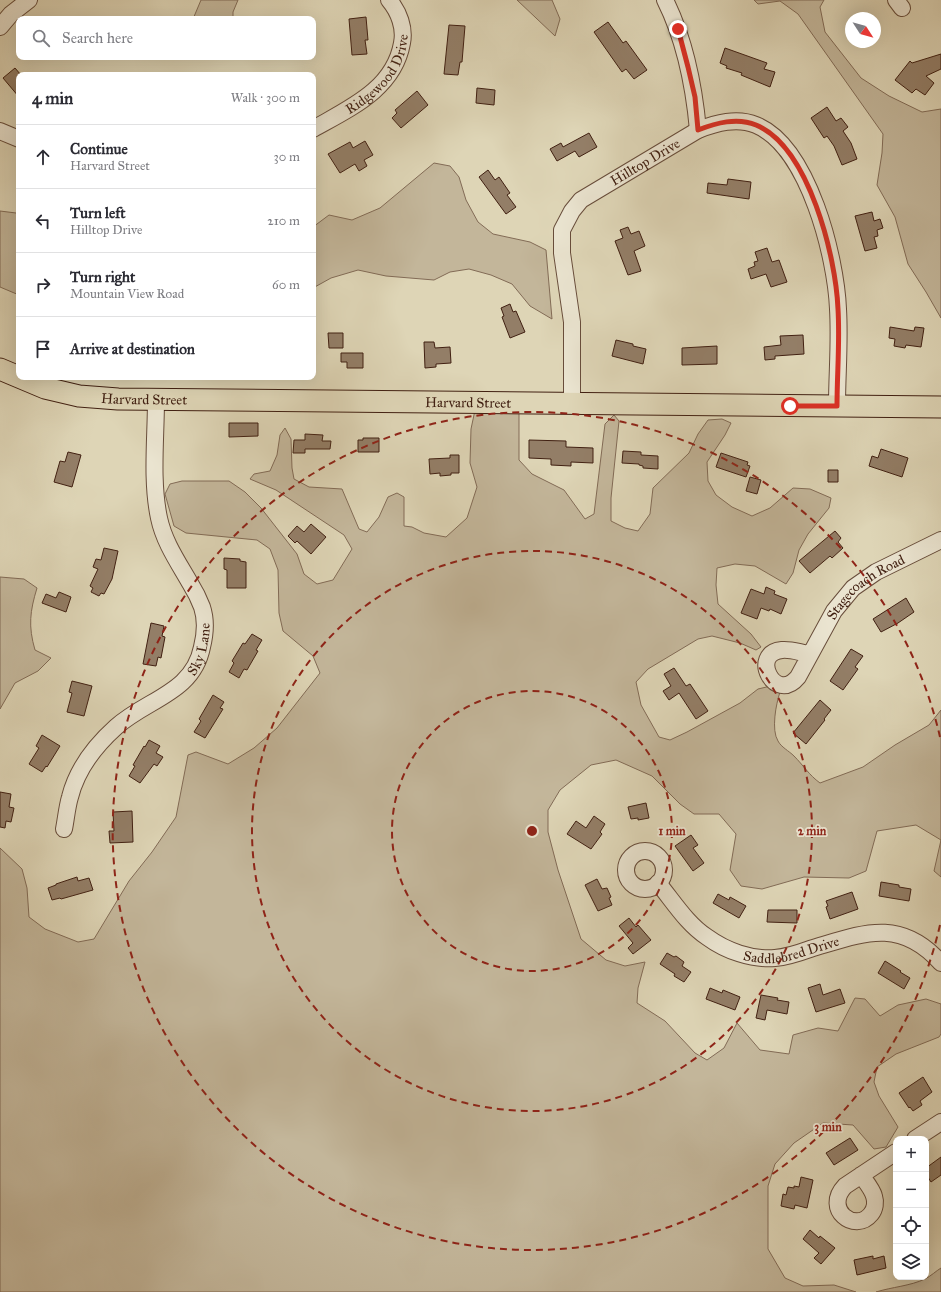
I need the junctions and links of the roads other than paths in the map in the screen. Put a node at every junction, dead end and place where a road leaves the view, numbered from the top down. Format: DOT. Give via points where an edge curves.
graph roads {
  1 [pos="29,0"];
  2 [pos="389,0"];
  3 [pos="666,0"];
  4 [pos="0,27"];
  5 [pos="316,127"];
  6 [pos="698,130"];
  7 [pos="0,131"];
  8 [pos="16,138"];
  9 [pos="0,369"];
  10 [pos="16,376"];
  11 [pos="26,380"];
  12 [pos="156,399"];
  13 [pos="572,404"];
  14 [pos="837,406"];
  15 [pos="941,407"];
  16 [pos="941,540"];
  17 [pos="810,654"];
  18 [pos="64,829"];
  19 [pos="658,883"];
  20 [pos="941,963"];
  21 [pos="941,1122"];
  22 [pos="920,1136"];
  23 [pos="893,1154"];
  24 [pos="861,1175"];
  1 -- 4 [label="street" via="11,14"];
  2 -- 5 [label="street, Ridgewood Drive" via="396,10 403,39 395,67 384,82 369,95"];
  3 -- 6 [label="street" via="675,19 688,67 695,97"];
  6 -- 13 [label="street, Hilltop Drive" via="581,200 562,230 562,253 572,322"];
  6 -- 14 [label="street, Hilltop Drive" via="728,122 744,121 756,125 767,131 785,148 809,188 819,212 833,269 838,309"];
  7 -- 8 [label="street"];
  9 -- 10 [label="main road, Harvard Street"];
  11 -- 12 [label="main road, Harvard Street" via="45,388 79,396"];
  12 -- 13 [label="main road, Harvard Street"];
  12 -- 18 [label="street, Sky Lane" via="155,488 159,518 168,545 203,609 202,647 198,661 181,684 130,716 93,751 83,765 70,796"];
  13 -- 14 [label="main road, Harvard Street"];
  14 -- 15 [label="main road, Harvard Street"];
  16 -- 17 [label="street, Stagecoach Road" via="876,572 853,588 834,611"];
  19 -- 20 [label="street, Saddlebred Drive" via="699,931 713,941 743,954 767,958 784,956 855,935 886,932 913,940"];
  21 -- 22 [label="street"];
  23 -- 24 [label="street"];
}
